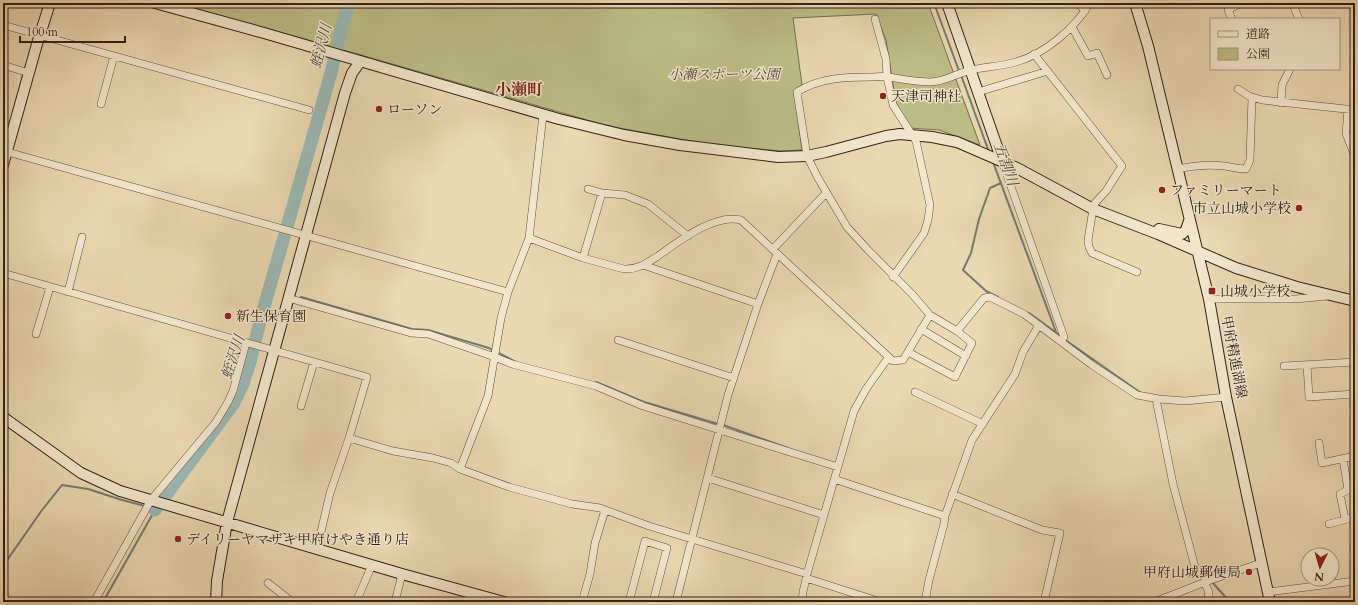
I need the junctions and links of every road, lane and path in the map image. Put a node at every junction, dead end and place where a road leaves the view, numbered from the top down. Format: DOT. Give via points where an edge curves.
graph roads {
  1 [pos="50,3"];
  2 [pos="155,3"];
  3 [pos="946,3"];
  4 [pos="1078,3"];
  5 [pos="1090,3"];
  6 [pos="1135,3"];
  7 [pos="1242,3"];
  8 [pos="1292,3"];
  9 [pos="1352,3"];
  10 [pos="1233,5"];
  11 [pos="1085,11"];
  12 [pos="1355,11"];
  13 [pos="1232,18"];
  14 [pos="1299,18"];
  15 [pos="875,20"];
  16 [pos="3,25"];
  17 [pos="1072,27"];
  18 [pos="40,35"];
  19 [pos="1034,54"];
  20 [pos="114,56"];
  21 [pos="360,62"];
  22 [pos="3,65"];
  23 [pos="1290,70"];
  24 [pos="968,71"];
  25 [pos="1048,71"];
  26 [pos="29,73"];
  27 [pos="1107,75"];
  28 [pos="887,77"];
  29 [pos="1238,89"];
  30 [pos="978,92"];
  31 [pos="1252,97"];
  32 [pos="1282,103"];
  33 [pos="101,104"];
  34 [pos="309,110"];
  35 [pos="1351,110"];
  36 [pos="543,115"];
  37 [pos="913,135"];
  38 [pos="5,151"];
  39 [pos="807,156"];
  40 [pos="1355,156"];
  41 [pos="995,158"];
  42 [pos="3,164"];
  43 [pos="1178,169"];
  44 [pos="588,189"];
  45 [pos="602,193"];
  46 [pos="826,193"];
  47 [pos="1093,209"];
  48 [pos="1189,221"];
  49 [pos="1143,228"];
  50 [pos="302,235"];
  51 [pos="688,236"];
  52 [pos="82,237"];
  53 [pos="529,238"];
  54 [pos="1196,250"];
  55 [pos="775,252"];
  56 [pos="583,258"];
  57 [pos="643,265"];
  58 [pos="1137,272"];
  59 [pos="3,273"];
  60 [pos="893,277"];
  61 [pos="50,287"];
  62 [pos="1297,287"];
  63 [pos="68,292"];
  64 [pos="508,292"];
  65 [pos="1331,296"];
  66 [pos="288,298"];
  67 [pos="1209,299"];
  68 [pos="1296,299"];
  69 [pos="1355,302"];
  70 [pos="758,304"];
  71 [pos="930,315"];
  72 [pos="1039,325"];
  73 [pos="921,329"];
  74 [pos="956,331"];
  75 [pos="36,334"];
  76 [pos="618,340"];
  77 [pos="1061,341"];
  78 [pos="247,343"];
  79 [pos="274,350"];
  80 [pos="496,352"];
  81 [pos="908,352"];
  82 [pos="966,356"];
  83 [pos="888,358"];
  84 [pos="314,362"];
  85 [pos="1355,362"];
  86 [pos="1307,365"];
  87 [pos="1284,366"];
  88 [pos="734,378"];
  89 [pos="914,392"];
  90 [pos="1355,394"];
  91 [pos="1226,397"];
  92 [pos="1156,399"];
  93 [pos="301,406"];
  94 [pos="3,417"];
  95 [pos="983,424"];
  96 [pos="721,427"];
  97 [pos="349,438"];
  98 [pos="1319,443"];
  99 [pos="1355,456"];
  100 [pos="1343,459"];
  101 [pos="838,467"];
  102 [pos="460,469"];
  103 [pos="708,478"];
  104 [pos="834,479"];
  105 [pos="1351,489"];
  106 [pos="952,494"];
  107 [pos="150,503"];
  108 [pos="605,510"];
  109 [pos="824,515"];
  110 [pos="945,516"];
  111 [pos="1355,517"];
  112 [pos="1345,519"];
  113 [pos="228,522"];
  114 [pos="1329,524"];
  115 [pos="692,539"];
  116 [pos="317,549"];
  117 [pos="1262,563"];
  118 [pos="372,565"];
  119 [pos="402,574"];
  120 [pos="806,576"];
  121 [pos="1206,582"];
  122 [pos="1355,582"];
  123 [pos="268,583"];
  124 [pos="1269,597"];
  125 [pos="94,602"];
  126 [pos="216,602"];
  127 [pos="292,602"];
  128 [pos="356,602"];
  129 [pos="395,602"];
  130 [pos="504,602"];
  131 [pos="582,602"];
  132 [pos="629,602"];
  133 [pos="653,602"];
  134 [pos="676,602"];
  135 [pos="802,602"];
  136 [pos="881,602"];
  137 [pos="925,602"];
  138 [pos="1044,602"];
  139 [pos="1154,602"];
  140 [pos="1207,602"];
  1 -- 18 [label="street"];
  2 -- 21 [label="street"];
  3 -- 24 [label="street"];
  4 -- 11 [label="street"];
  5 -- 11 [label="street"];
  6 -- 43 [label="street, 甲府精進湖線"];
  7 -- 10 [label="street"];
  8 -- 14 [label="street"];
  9 -- 12 [label="street"];
  10 -- 13 [label="street" via="1228,10"];
  11 -- 17 [label="street"];
  15 -- 28 [label="street" via="886,59"];
  16 -- 18 [label="street"];
  17 -- 19 [label="street"];
  17 -- 27 [label="street" via="1088,56 1097,52"];
  18 -- 20 [label="street"];
  18 -- 26 [label="street"];
  19 -- 24 [label="street" via="1015,62"];
  19 -- 25 [label="street"];
  20 -- 33 [label="street"];
  20 -- 34 [label="street"];
  21 -- 36 [label="street"];
  21 -- 50 [label="street" via="352,72"];
  22 -- 26 [label="street"];
  23 -- 32 [label="street" via="1282,85"];
  24 -- 28 [label="street" via="932,82"];
  24 -- 30 [label="street"];
  25 -- 30 [label="street"];
  25 -- 47 [label="street" via="1122,166"];
  26 -- 38 [label="street"];
  28 -- 37 [label="street" via="893,105"];
  28 -- 39 [label="street" via="827,80 797,92"];
  29 -- 31 [label="street"];
  30 -- 41 [label="street"];
  31 -- 32 [label="street"];
  31 -- 43 [label="street" via="1250,160 1246,169 1198,164"];
  32 -- 35 [label="street"];
  35 -- 40 [label="street" via="1346,134"];
  36 -- 39 [label="street" via="624,135 680,145 778,157"];
  36 -- 53 [label="street"];
  37 -- 39 [label="street" via="886,136"];
  37 -- 41 [label="street" via="957,142"];
  37 -- 60 [label="street" via="928,192 928,220 924,233"];
  38 -- 42 [label="street"];
  38 -- 50 [label="street"];
  39 -- 46 [label="street"];
  41 -- 47 [label="street"];
  41 -- 77 [label="street" via="1064,337"];
  43 -- 48 [label="street, 甲府精進湖線"];
  44 -- 45 [label="street"];
  45 -- 51 [label="street" via="625,195 648,204"];
  45 -- 56 [label="street"];
  46 -- 55 [label="street"];
  46 -- 60 [label="street" via="847,227"];
  47 -- 49 [label="street"];
  47 -- 58 [label="street" via="1088,240 1092,253"];
  48 -- 49 [label="street" via="1182,234"];
  48 -- 54 [label="street, 甲府精進湖線"];
  49 -- 54 [label="street"];
  50 -- 64 [label="street"];
  50 -- 66 [label="street"];
  51 -- 55 [label="street" via="713,223 733,218 741,220"];
  51 -- 57 [label="street"];
  52 -- 63 [label="street"];
  53 -- 56 [label="street"];
  53 -- 64 [label="street"];
  54 -- 62 [label="street" via="1243,270"];
  54 -- 67 [label="street, 甲府精進湖線"];
  55 -- 70 [label="street"];
  55 -- 83 [label="street"];
  56 -- 57 [label="street" via="630,270"];
  57 -- 70 [label="street"];
  59 -- 61 [label="street"];
  60 -- 71 [label="street"];
  61 -- 63 [label="street"];
  61 -- 75 [label="street"];
  62 -- 65 [label="street"];
  62 -- 68 [label="street"];
  63 -- 78 [label="street"];
  64 -- 80 [label="street"];
  65 -- 68 [label="street"];
  65 -- 69 [label="street"];
  66 -- 79 [label="street"];
  66 -- 80 [label="street" via="411,333 428,334"];
  67 -- 68 [label="street"];
  67 -- 91 [label="street, 甲府精進湖線"];
  70 -- 88 [label="street"];
  71 -- 73 [label="street"];
  71 -- 74 [label="street"];
  72 -- 74 [label="street" via="1024,314 990,297 984,298"];
  72 -- 77 [label="street"];
  72 -- 95 [label="street" via="1023,352 1015,374"];
  73 -- 81 [label="street"];
  73 -- 82 [label="street"];
  74 -- 82 [label="street" via="972,343"];
  76 -- 88 [label="street"];
  77 -- 92 [label="street" via="1137,395"];
  78 -- 79 [label="street"];
  78 -- 107 [label="street" via="228,402 216,422"];
  79 -- 84 [label="street"];
  79 -- 113 [label="street"];
  80 -- 96 [label="street" via="512,364 596,386 642,406"];
  80 -- 102 [label="street" via="488,396"];
  81 -- 82 [label="street" via="955,377"];
  81 -- 83 [label="street" via="903,360 893,361"];
  83 -- 101 [label="street" via="854,411"];
  84 -- 93 [label="street"];
  84 -- 97 [label="street" via="367,377"];
  85 -- 86 [label="street"];
  86 -- 87 [label="street"];
  86 -- 90 [label="street" via="1309,397"];
  88 -- 96 [label="street"];
  89 -- 95 [label="street"];
  91 -- 92 [label="street" via="1185,401"];
  91 -- 117 [label="street, 甲府精進湖線"];
  92 -- 121 [label="street" via="1173,484 1195,567"];
  94 -- 107 [label="street" via="80,473"];
  95 -- 106 [label="street" via="972,440"];
  96 -- 101 [label="street"];
  96 -- 103 [label="street"];
  97 -- 102 [label="street" via="393,451 451,463"];
  97 -- 116 [label="street" via="330,493"];
  98 -- 100 [label="street" via="1322,463"];
  99 -- 100 [label="street"];
  100 -- 105 [label="street"];
  101 -- 104 [label="street"];
  102 -- 108 [label="street" via="509,487"];
  103 -- 109 [label="street"];
  103 -- 115 [label="street"];
  104 -- 109 [label="street"];
  104 -- 110 [label="street"];
  105 -- 112 [label="street" via="1340,494"];
  106 -- 110 [label="street"];
  106 -- 138 [label="street" via="1042,530 1060,534"];
  107 -- 113 [label="street" via="167,505"];
  107 -- 125 [label="street"];
  108 -- 115 [label="street"];
  108 -- 131 [label="street"];
  109 -- 120 [label="street"];
  110 -- 137 [label="street"];
  111 -- 112 [label="street"];
  112 -- 114 [label="street"];
  113 -- 116 [label="street"];
  113 -- 126 [label="street" via="218,573"];
  115 -- 120 [label="street"];
  115 -- 134 [label="street"];
  116 -- 118 [label="street"];
  117 -- 121 [label="street"];
  117 -- 124 [label="street, 甲府精進湖線"];
  118 -- 119 [label="street"];
  118 -- 128 [label="street"];
  119 -- 129 [label="street"];
  119 -- 130 [label="street"];
  120 -- 135 [label="street"];
  120 -- 136 [label="street"];
  121 -- 139 [label="street"];
  121 -- 140 [label="street" via="1209,592"];
  122 -- 124 [label="street"];
  123 -- 127 [label="street"];
  132 -- 133 [label="street" via="645,541 667,548"];
}
